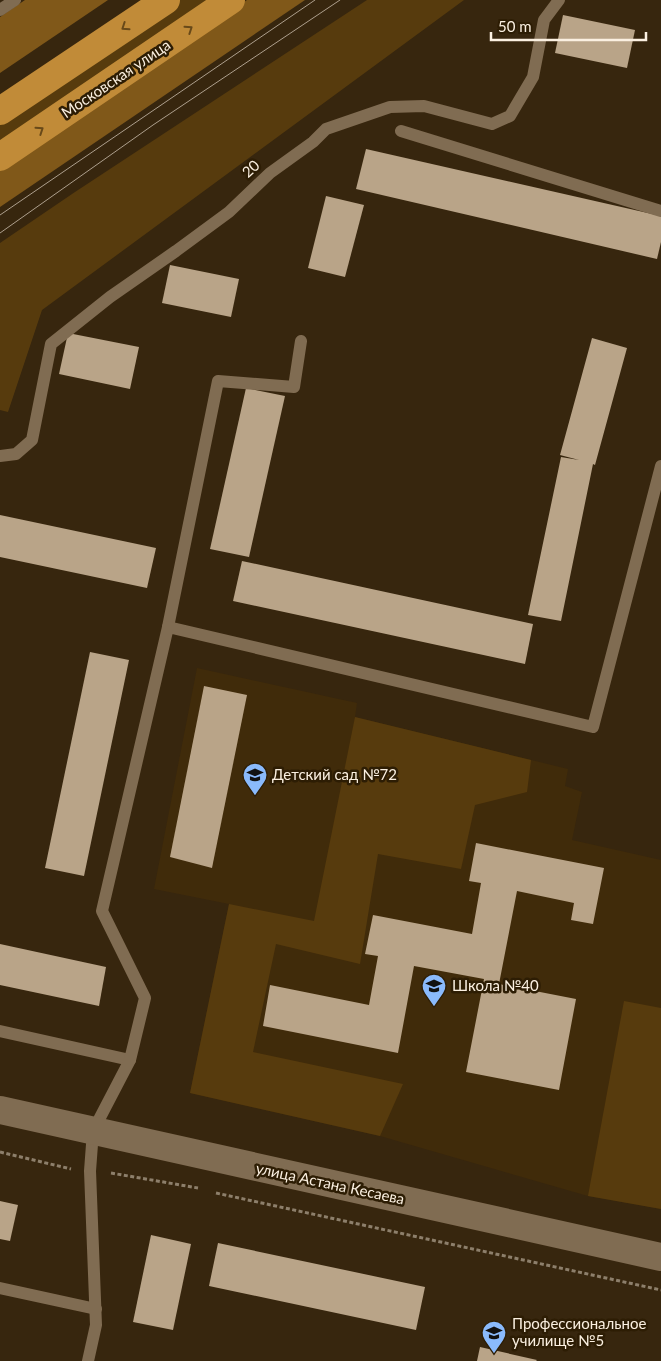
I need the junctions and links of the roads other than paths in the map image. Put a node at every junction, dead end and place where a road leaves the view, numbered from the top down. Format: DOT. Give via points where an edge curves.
graph roads {
  1 [pos="15,0"];
  2 [pos="166,0"];
  3 [pos="231,0"];
  4 [pos="559,0"];
  5 [pos="0,10"];
  6 [pos="0,111"];
  7 [pos="401,131"];
  8 [pos="0,158"];
  9 [pos="661,211"];
  10 [pos="301,341"];
  11 [pos="0,456"];
  12 [pos="661,466"];
  13 [pos="168,627"];
  14 [pos="0,1032"];
  15 [pos="130,1060"];
  16 [pos="0,1110"];
  17 [pos="93,1132"];
  18 [pos="661,1257"];
  19 [pos="0,1288"];
  20 [pos="96,1309"];
  21 [pos="88,1361"];
  1 -- 5 [label="lane"];
  2 -- 6 [label="highway, one-way"];
  8 -- 3 [label="highway, Московская улица, one-way"];
  4 -- 11 [label="lane, 20" via="544,20 533,77 510,116 492,124 424,106 390,107 326,129 270,173 229,212 110,297 51,344 32,440 16,454"];
  7 -- 9 [label="lane"];
  10 -- 13 [label="lane" via="294,387 218,381"];
  12 -- 13 [label="lane" via="593,727"];
  13 -- 15 [label="lane" via="102,911 145,998"];
  14 -- 15 [label="lane"];
  15 -- 17 [label="lane"];
  16 -- 17 [label="street, улица Астана Кесаева"];
  17 -- 18 [label="street, улица Астана Кесаева"];
  17 -- 20 [label="lane" via="90,1171"];
  19 -- 20 [label="lane"];
  20 -- 21 [label="lane"];
}
